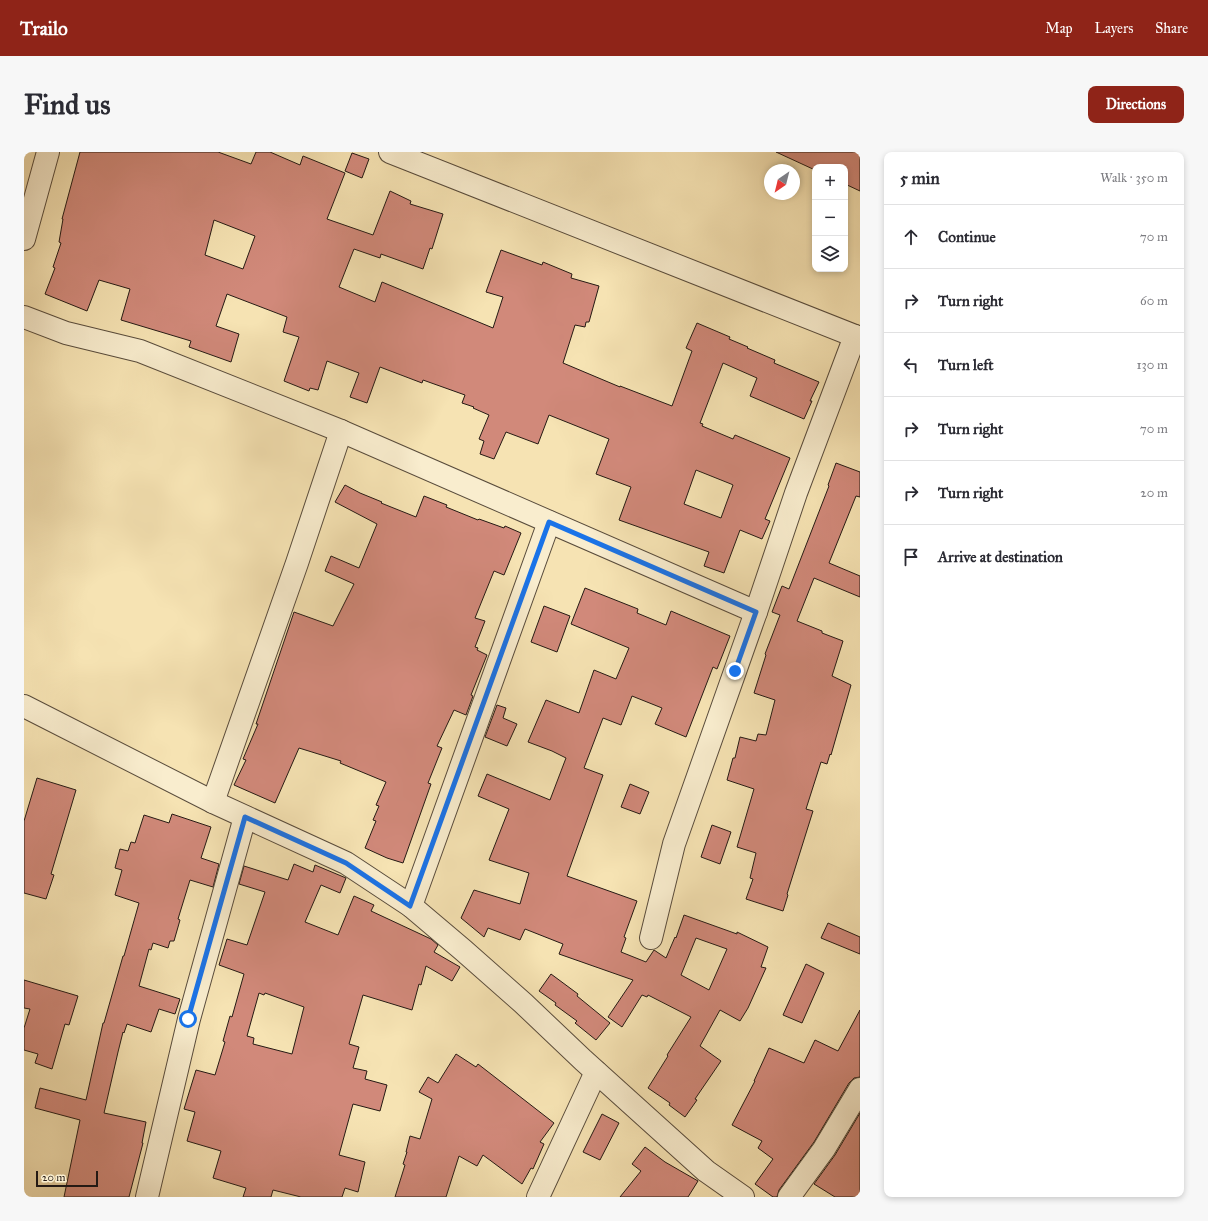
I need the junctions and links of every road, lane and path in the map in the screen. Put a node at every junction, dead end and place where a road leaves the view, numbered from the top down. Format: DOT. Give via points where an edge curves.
graph roads {
  1 [pos="48,152"];
  2 [pos="390,152"];
  3 [pos="24,239"];
  4 [pos="24,317"];
  5 [pos="857,337"];
  6 [pos="341,431"];
  7 [pos="549,522"];
  8 [pos="756,612"];
  9 [pos="24,706"];
  10 [pos="213,802"];
  11 [pos="245,817"];
  12 [pos="410,906"];
  13 [pos="650,938"];
  14 [pos="596,1072"];
  15 [pos="860,1088"];
  16 [pos="147,1197"];
  17 [pos="538,1197"];
  18 [pos="743,1197"];
  19 [pos="789,1197"];
  1 -- 3 [label="street"];
  2 -- 5 [label="street"];
  4 -- 6 [label="street" via="66,333 140,351"];
  5 -- 8 [label="street" via="796,492"];
  6 -- 7 [label="street"];
  6 -- 10 [label="street"];
  7 -- 8 [label="street"];
  7 -- 12 [label="street"];
  8 -- 13 [label="street" via="674,844"];
  9 -- 10 [label="street"];
  10 -- 11 [label="street"];
  11 -- 12 [label="street" via="346,863"];
  11 -- 16 [label="street" via="188,1019"];
  12 -- 14 [label="street" via="463,950"];
  14 -- 17 [label="street"];
  14 -- 18 [label="street" via="706,1171"];
  15 -- 19 [label="street" via="824,1149"];
}
